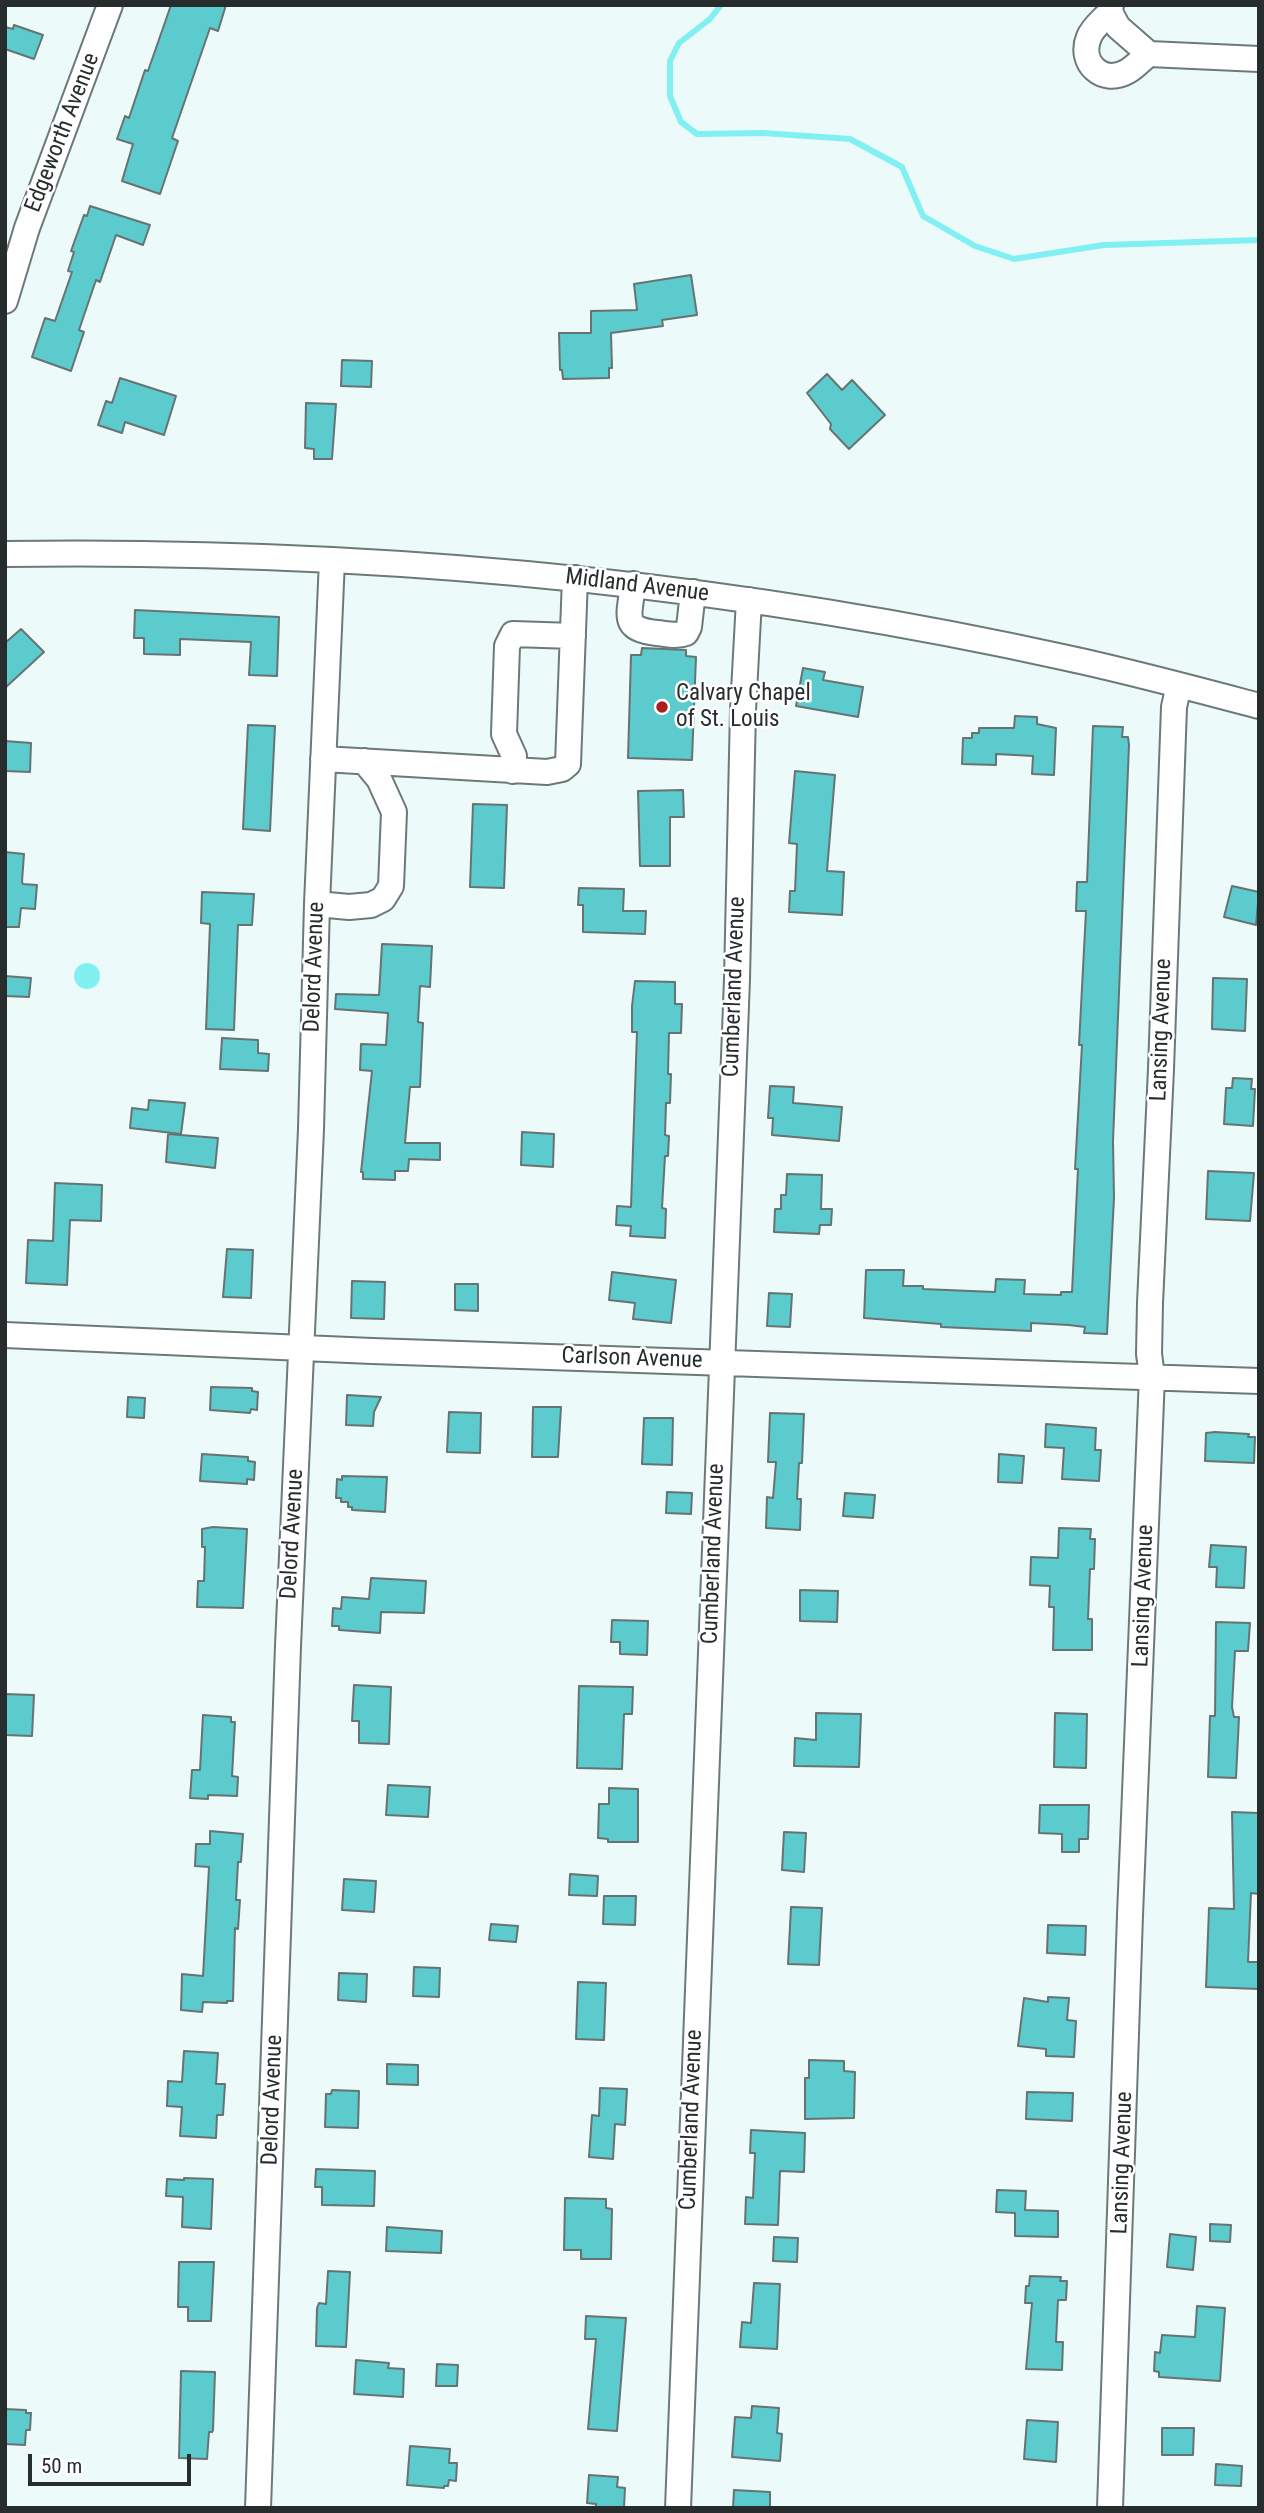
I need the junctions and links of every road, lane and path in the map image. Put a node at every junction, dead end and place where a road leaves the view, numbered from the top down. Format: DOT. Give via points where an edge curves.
graph roads {
  1 [pos="110,5"];
  2 [pos="1111,9"];
  3 [pos="1145,51"];
  4 [pos="1259,58"];
  5 [pos="5,301"];
  6 [pos="5,554"];
  7 [pos="332,559"];
  8 [pos="575,578"];
  9 [pos="633,584"];
  10 [pos="693,592"];
  11 [pos="749,600"];
  12 [pos="573,636"];
  13 [pos="1179,685"];
  14 [pos="1259,706"];
  15 [pos="323,759"];
  16 [pos="364,761"];
  17 [pos="513,771"];
  18 [pos="317,904"];
  19 [pos="5,1335"];
  20 [pos="300,1348"];
  21 [pos="722,1362"];
  22 [pos="1152,1376"];
  23 [pos="1259,1381"];
  24 [pos="258,2508"];
  25 [pos="678,2508"];
  26 [pos="1110,2508"];
  1 -- 5 [label="street, Edgeworth Avenue" via="27,228"];
  2 -- 3 [label="street" via="1118,27"];
  2 -- 3 [label="street" via="1088,38 1086,55 1091,68 1116,76 1128,72"];
  3 -- 4 [label="street"];
  6 -- 7 [label="street, Midland Avenue"];
  7 -- 8 [label="street, Midland Avenue"];
  7 -- 15 [label="street, Delord Avenue"];
  8 -- 9 [label="street, Midland Avenue"];
  8 -- 12 [label="street"];
  9 -- 10 [label="street, Midland Avenue"];
  9 -- 10 [label="street" via="630,620 638,630 649,632 685,634"];
  10 -- 11 [label="street, Midland Avenue"];
  11 -- 13 [label="street, Midland Avenue" via="981,640"];
  11 -- 21 [label="street, Cumberland Avenue"];
  12 -- 17 [label="street" via="568,764 547,772"];
  12 -- 17 [label="street" via="513,634 509,638 504,734 514,756"];
  13 -- 14 [label="street, Midland Avenue"];
  13 -- 22 [label="street, Lansing Avenue" via="1174,707 1150,1292"];
  15 -- 16 [label="street"];
  15 -- 18 [label="street, Delord Avenue"];
  16 -- 17 [label="street"];
  16 -- 18 [label="street" via="379,779 394,812 391,886 383,899 371,905"];
  18 -- 20 [label="street, Delord Avenue"];
  19 -- 20 [label="street, Carlson Avenue"];
  20 -- 21 [label="street, Carlson Avenue"];
  20 -- 24 [label="street, Delord Avenue"];
  21 -- 22 [label="street, Carlson Avenue"];
  21 -- 25 [label="street, Cumberland Avenue"];
  22 -- 23 [label="street, Carlson Avenue"];
  22 -- 26 [label="street, Lansing Avenue"];
}
